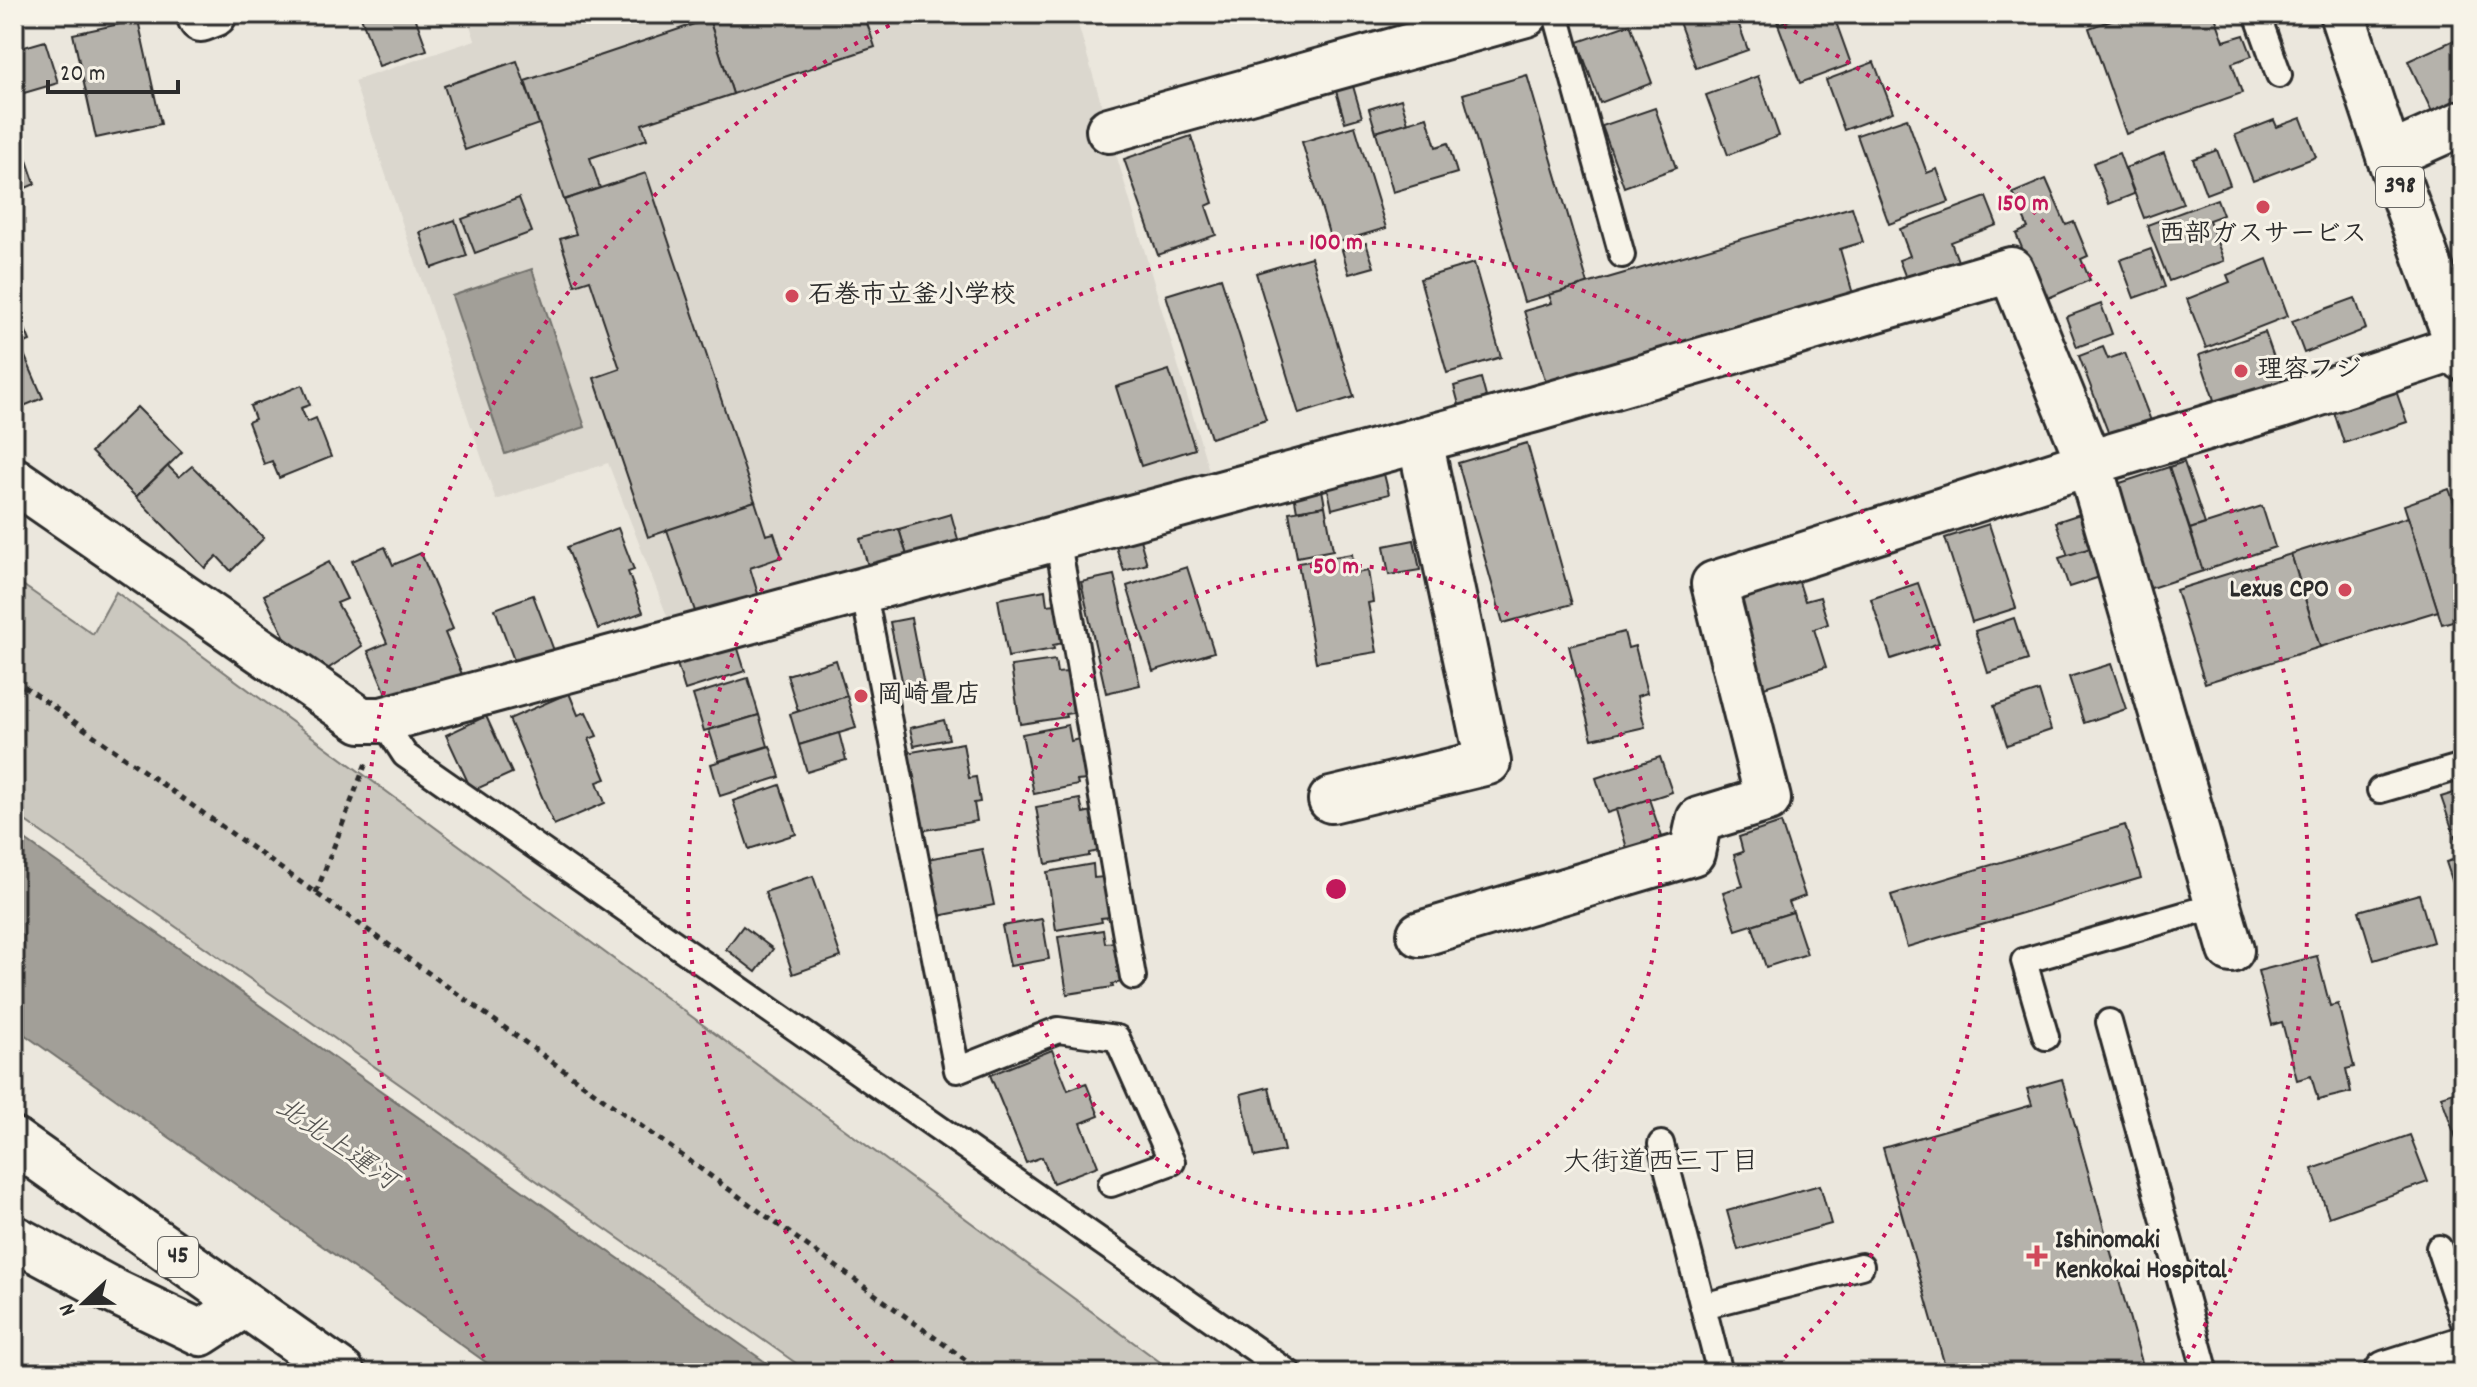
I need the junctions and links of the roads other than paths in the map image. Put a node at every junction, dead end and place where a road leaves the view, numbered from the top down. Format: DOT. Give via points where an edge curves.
graph roads {
  1 [pos="199,14"];
  2 [pos="214,14"];
  3 [pos="1526,14"];
  4 [pos="1556,14"];
  5 [pos="2257,14"];
  6 [pos="2342,14"];
  7 [pos="2279,75"];
  8 [pos="2463,123"];
  9 [pos="1109,130"];
  10 [pos="2389,156"];
  11 [pos="1622,255"];
  12 [pos="2461,353"];
  13 [pos="1420,440"];
  14 [pos="2089,463"];
  15 [pos="14,480"];
  16 [pos="1057,537"];
  17 [pos="863,589"];
  18 [pos="382,720"];
  19 [pos="2463,766"];
  20 [pos="2380,790"];
  21 [pos="1331,800"];
  22 [pos="2218,905"];
  23 [pos="1420,934"];
  24 [pos="2231,950"];
  25 [pos="1133,977"];
  26 [pos="2109,1022"];
  27 [pos="2046,1037"];
  28 [pos="14,1141"];
  29 [pos="1661,1144"];
  30 [pos="1111,1184"];
  31 [pos="14,1238"];
  32 [pos="2439,1248"];
  33 [pos="1861,1266"];
  34 [pos="244,1305"];
  35 [pos="1703,1306"];
  36 [pos="2463,1320"];
  37 [pos="2463,1349"];
  38 [pos="342,1373"];
  39 [pos="1289,1373"];
  40 [pos="1720,1373"];
  41 [pos="2206,1373"];
  42 [pos="2387,1373"];
  1 -- 2 [label="main road" via="201,19"];
  3 -- 9 [label="main road"];
  4 -- 11 [label="lane"];
  5 -- 7 [label="lane"];
  6 -- 10 [label="main road, 398"];
  8 -- 10 [label="main road"];
  10 -- 12 [label="main road, 398"];
  12 -- 14 [label="main road"];
  13 -- 14 [label="main road" via="2011,270"];
  13 -- 16 [label="main road"];
  13 -- 21 [label="main road" via="1488,762"];
  14 -- 22 [label="main road"];
  14 -- 23 [label="main road" via="1714,584 1768,799 1699,820 1692,853"];
  15 -- 18 [label="main road" via="361,720"];
  16 -- 17 [label="main road"];
  16 -- 25 [label="lane"];
  17 -- 18 [label="main road"];
  17 -- 30 [label="lane" via="957,1070 1058,1030 1117,1038 1172,1162"];
  18 -- 39 [label="lane" via="405,755"];
  19 -- 20 [label="lane"];
  22 -- 24 [label="main road"];
  22 -- 27 [label="lane" via="2024,961"];
  26 -- 41 [label="lane"];
  28 -- 34 [label="main road, 45"];
  29 -- 35 [label="lane"];
  31 -- 34 [label="main road" via="201,1333"];
  32 -- 36 [label="lane"];
  33 -- 35 [label="lane"];
  34 -- 38 [label="main road, 45"];
  35 -- 40 [label="lane"];
  37 -- 42 [label="main road"];
}
